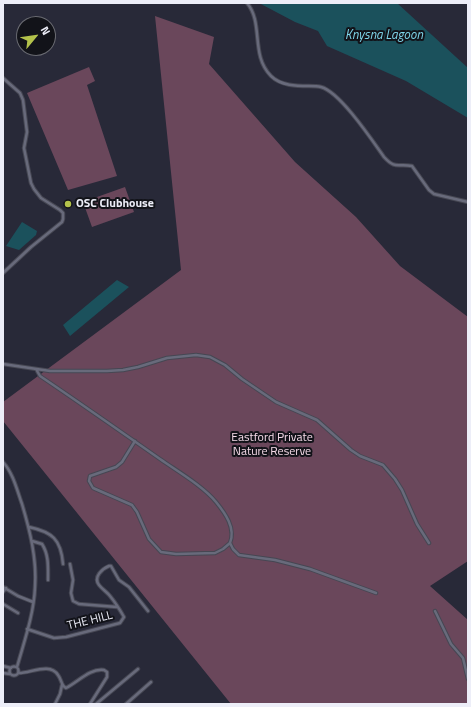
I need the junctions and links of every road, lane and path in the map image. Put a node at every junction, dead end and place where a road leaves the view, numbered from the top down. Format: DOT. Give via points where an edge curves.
graph roads {
  1 [pos="247,3"];
  2 [pos="3,78"];
  3 [pos="468,202"];
  4 [pos="3,272"];
  5 [pos="3,364"];
  6 [pos="36,369"];
  7 [pos="135,441"];
  8 [pos="3,462"];
  9 [pos="29,527"];
  10 [pos="32,541"];
  11 [pos="230,543"];
  12 [pos="429,543"];
  13 [pos="63,564"];
  14 [pos="70,564"];
  15 [pos="48,580"];
  16 [pos="4,587"];
  17 [pos="3,592"];
  18 [pos="376,593"];
  19 [pos="34,602"];
  20 [pos="3,604"];
  21 [pos="117,607"];
  22 [pos="148,611"];
  23 [pos="435,611"];
  24 [pos="18,613"];
  25 [pos="27,629"];
  26 [pos="3,666"];
  27 [pos="11,668"];
  28 [pos="17,668"];
  29 [pos="138,669"];
  30 [pos="3,673"];
  31 [pos="19,673"];
  32 [pos="11,674"];
  33 [pos="468,679"];
  34 [pos="151,682"];
  35 [pos="62,685"];
  36 [pos="54,704"];
  37 [pos="90,704"];
  38 [pos="96,704"];
  39 [pos="126,704"];
  1 -- 3 [label="street" via="254,14 260,56 267,71 276,80 289,85 326,89 339,100 391,164 412,166 434,194"];
  2 -- 4 [label="street" via="20,93 23,100 27,132 24,148 34,189 41,198 60,210 63,217 62,222"];
  5 -- 6 [label="street"];
  6 -- 7 [label="street" via="40,376"];
  6 -- 12 [label="street" via="50,372 123,370 167,358 196,355 210,357 276,402 317,420 360,456 383,465 402,490 417,524"];
  7 -- 11 [label="street" via="215,501 226,515 232,530"];
  7 -- 11 [label="street" via="116,467 90,476 89,481 93,488 132,505 149,539 161,552 215,553"];
  8 -- 9 [label="street" via="15,484"];
  9 -- 10 [label="street"];
  9 -- 13 [label="street" via="52,535 62,555"];
  10 -- 15 [label="street" via="42,544 45,549 49,564"];
  10 -- 19 [label="street"];
  11 -- 18 [label="street" via="239,554 310,569"];
  14 -- 21 [label="street" via="73,601 79,604"];
  16 -- 17 [label="street"];
  16 -- 19 [label="street"];
  19 -- 25 [label="street"];
  20 -- 24 [label="street"];
  21 -- 22 [label="street, THE HILL" via="98,584 98,576 103,568 109,566"];
  21 -- 25 [label="street, THE HILL" via="124,617 120,623 54,638"];
  23 -- 33 [label="street" via="451,644 463,658"];
  25 -- 28 [label="street"];
  26 -- 27 [label="street"];
  27 -- 28 [label="street"];
  27 -- 32 [label="street"];
  28 -- 31 [label="street"];
  29 -- 38 [label="street"];
  30 -- 32 [label="street"];
  31 -- 32 [label="street" via="15,676"];
  31 -- 35 [label="street" via="48,668 57,674"];
  34 -- 39 [label="street"];
  35 -- 36 [label="street"];
  35 -- 37 [label="street" via="66,688 96,671 107,672 107,677"];
}
